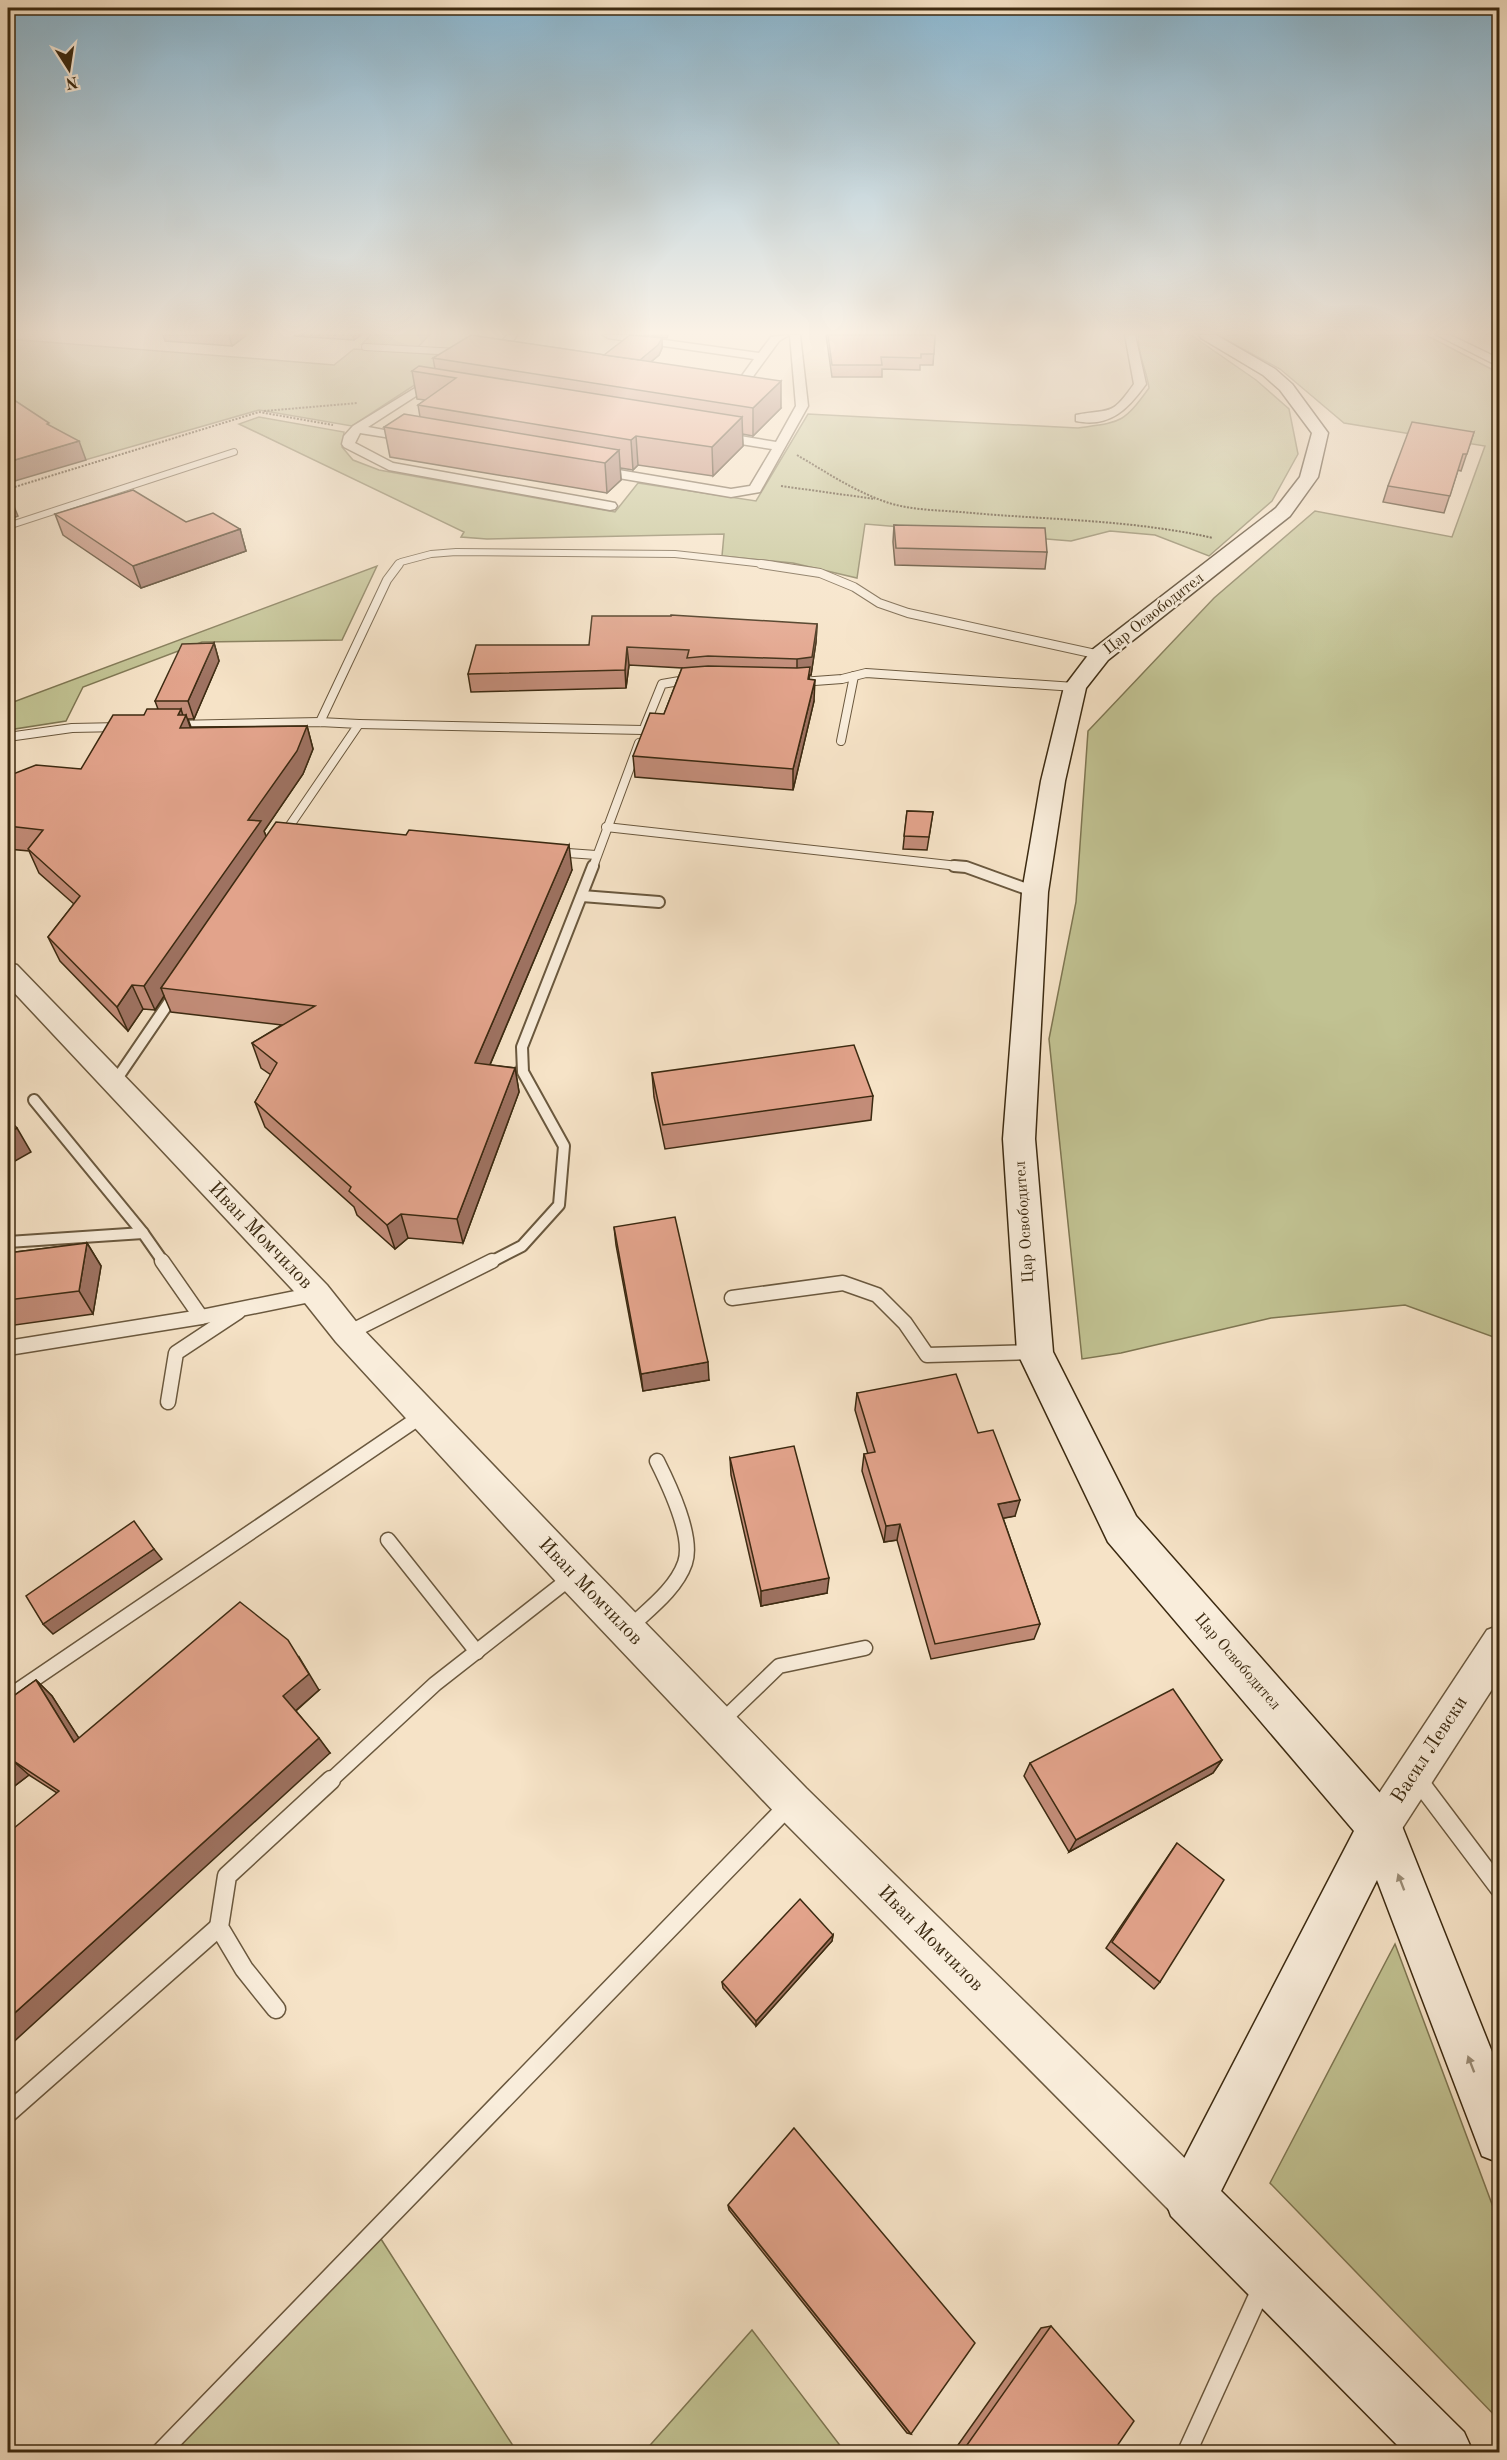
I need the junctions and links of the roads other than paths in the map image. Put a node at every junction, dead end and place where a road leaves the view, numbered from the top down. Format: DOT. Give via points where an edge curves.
graph roads {
  1 [pos="359,450"];
  2 [pos="777,450"];
  3 [pos="1316,450"];
  4 [pos="234,452"];
  5 [pos="579,467"];
  6 [pos="610,506"];
  7 [pos="8,526"];
  8 [pos="1100,655"];
  9 [pos="854,676"];
  10 [pos="698,679"];
  11 [pos="788,684"];
  12 [pos="1075,687"];
  13 [pos="320,722"];
  14 [pos="359,724"];
  15 [pos="167,726"];
  16 [pos="131,727"];
  17 [pos="643,730"];
  18 [pos="8,737"];
  19 [pos="841,741"];
  20 [pos="606,827"];
  21 [pos="273,850"];
  22 [pos="549,852"];
  23 [pos="597,855"];
  24 [pos="1035,892"];
  25 [pos="582,896"];
  26 [pos="659,902"];
  27 [pos="10,977"];
  28 [pos="180,986"];
  29 [pos="114,1083"];
  30 [pos="34,1100"];
  31 [pos="143,1233"];
  32 [pos="8,1242"];
  33 [pos="316,1294"];
  34 [pos="732,1298"];
  35 [pos="244,1308"];
  36 [pos="201,1317"];
  37 [pos="347,1333"];
  38 [pos="8,1348"];
  39 [pos="1035,1352"];
  40 [pos="168,1402"];
  41 [pos="423,1415"];
  42 [pos="657,1461"];
  43 [pos="388,1540"];
  44 [pos="573,1575"];
  45 [pos="627,1630"];
  46 [pos="1500,1643"];
  47 [pos="865,1648"];
  48 [pos="477,1652"];
  49 [pos="8,1696"];
  50 [pos="718,1725"];
  51 [pos="1414,1774"];
  52 [pos="792,1802"];
  53 [pos="1380,1827"];
  54 [pos="1500,1889"];
  55 [pos="219,1927"];
  56 [pos="276,2009"];
  57 [pos="8,2113"];
  58 [pos="1500,2138"];
  59 [pos="1190,2197"];
  60 [pos="1267,2274"];
  61 [pos="161,2452"];
  62 [pos="1187,2452"];
  63 [pos="1444,2452"];
  1 -- 6 [label="street" via="389,466"];
  2 -- 5 [label="street" via="755,489 731,493"];
  3 -- 8 [label="main road, Цар Освободител" via="1309,477 1283,512"];
  4 -- 7 [label="lane"];
  8 -- 12 [label="main road, Цар Освободител"];
  8 -- 13 [label="lane" via="908,613 820,573 787,567 675,554 440,553 401,562 387,580"];
  9 -- 11 [label="lane"];
  9 -- 12 [label="lane" via="866,673"];
  9 -- 19 [label="lane"];
  10 -- 17 [label="lane" via="662,684"];
  12 -- 24 [label="main road, Цар Освободител" via="1053,781"];
  13 -- 14 [label="lane"];
  13 -- 15 [label="lane"];
  14 -- 17 [label="lane"];
  14 -- 21 [label="lane"];
  16 -- 18 [label="lane" via="72,728"];
  17 -- 20 [label="lane"];
  20 -- 23 [label="lane"];
  20 -- 24 [label="lane" via="966,867"];
  22 -- 23 [label="lane"];
  23 -- 25 [label="lane"];
  24 -- 39 [label="main road, Цар Освободител" via="1019,1139"];
  25 -- 26 [label="lane"];
  25 -- 37 [label="lane" via="522,1047 523,1071 564,1146 559,1205 522,1246"];
  27 -- 29 [label="street, Иван Момчилов"];
  28 -- 29 [label="lane"];
  29 -- 33 [label="street, Иван Момчилов"];
  30 -- 31 [label="lane"];
  31 -- 32 [label="lane"];
  31 -- 36 [label="lane"];
  33 -- 35 [label="lane"];
  33 -- 37 [label="street, Иван Момчилов"];
  34 -- 39 [label="lane" via="843,1283 878,1295 905,1323 927,1355"];
  35 -- 36 [label="lane"];
  35 -- 40 [label="lane" via="176,1353"];
  36 -- 38 [label="lane"];
  37 -- 41 [label="street, Иван Момчилов"];
  39 -- 53 [label="main road, Цар Освободител" via="1122,1529"];
  41 -- 44 [label="street, Иван Момчилов"];
  41 -- 49 [label="lane"];
  42 -- 45 [label="lane" via="671,1487 686,1561 669,1588"];
  43 -- 48 [label="lane"];
  44 -- 45 [label="street, Иван Момчилов"];
  44 -- 48 [label="lane"];
  45 -- 50 [label="street, Иван Момчилов"];
  46 -- 51 [label="street, Васил Левски"];
  47 -- 50 [label="lane" via="780,1666"];
  48 -- 55 [label="lane" via="435,1684 227,1876"];
  50 -- 52 [label="street, Иван Момчилов"];
  51 -- 53 [label="street, Васил Левски"];
  51 -- 54 [label="lane"];
  52 -- 59 [label="street, Иван Момчилов"];
  52 -- 61 [label="lane"];
  58 -- 53 [label="main road, Цар Освободител, one-way"];
  53 -- 59 [label="main road"];
  55 -- 56 [label="lane" via="244,1969"];
  55 -- 57 [label="lane"];
  59 -- 60 [label="main road"];
  60 -- 62 [label="lane"];
  60 -- 63 [label="main road"];
}
